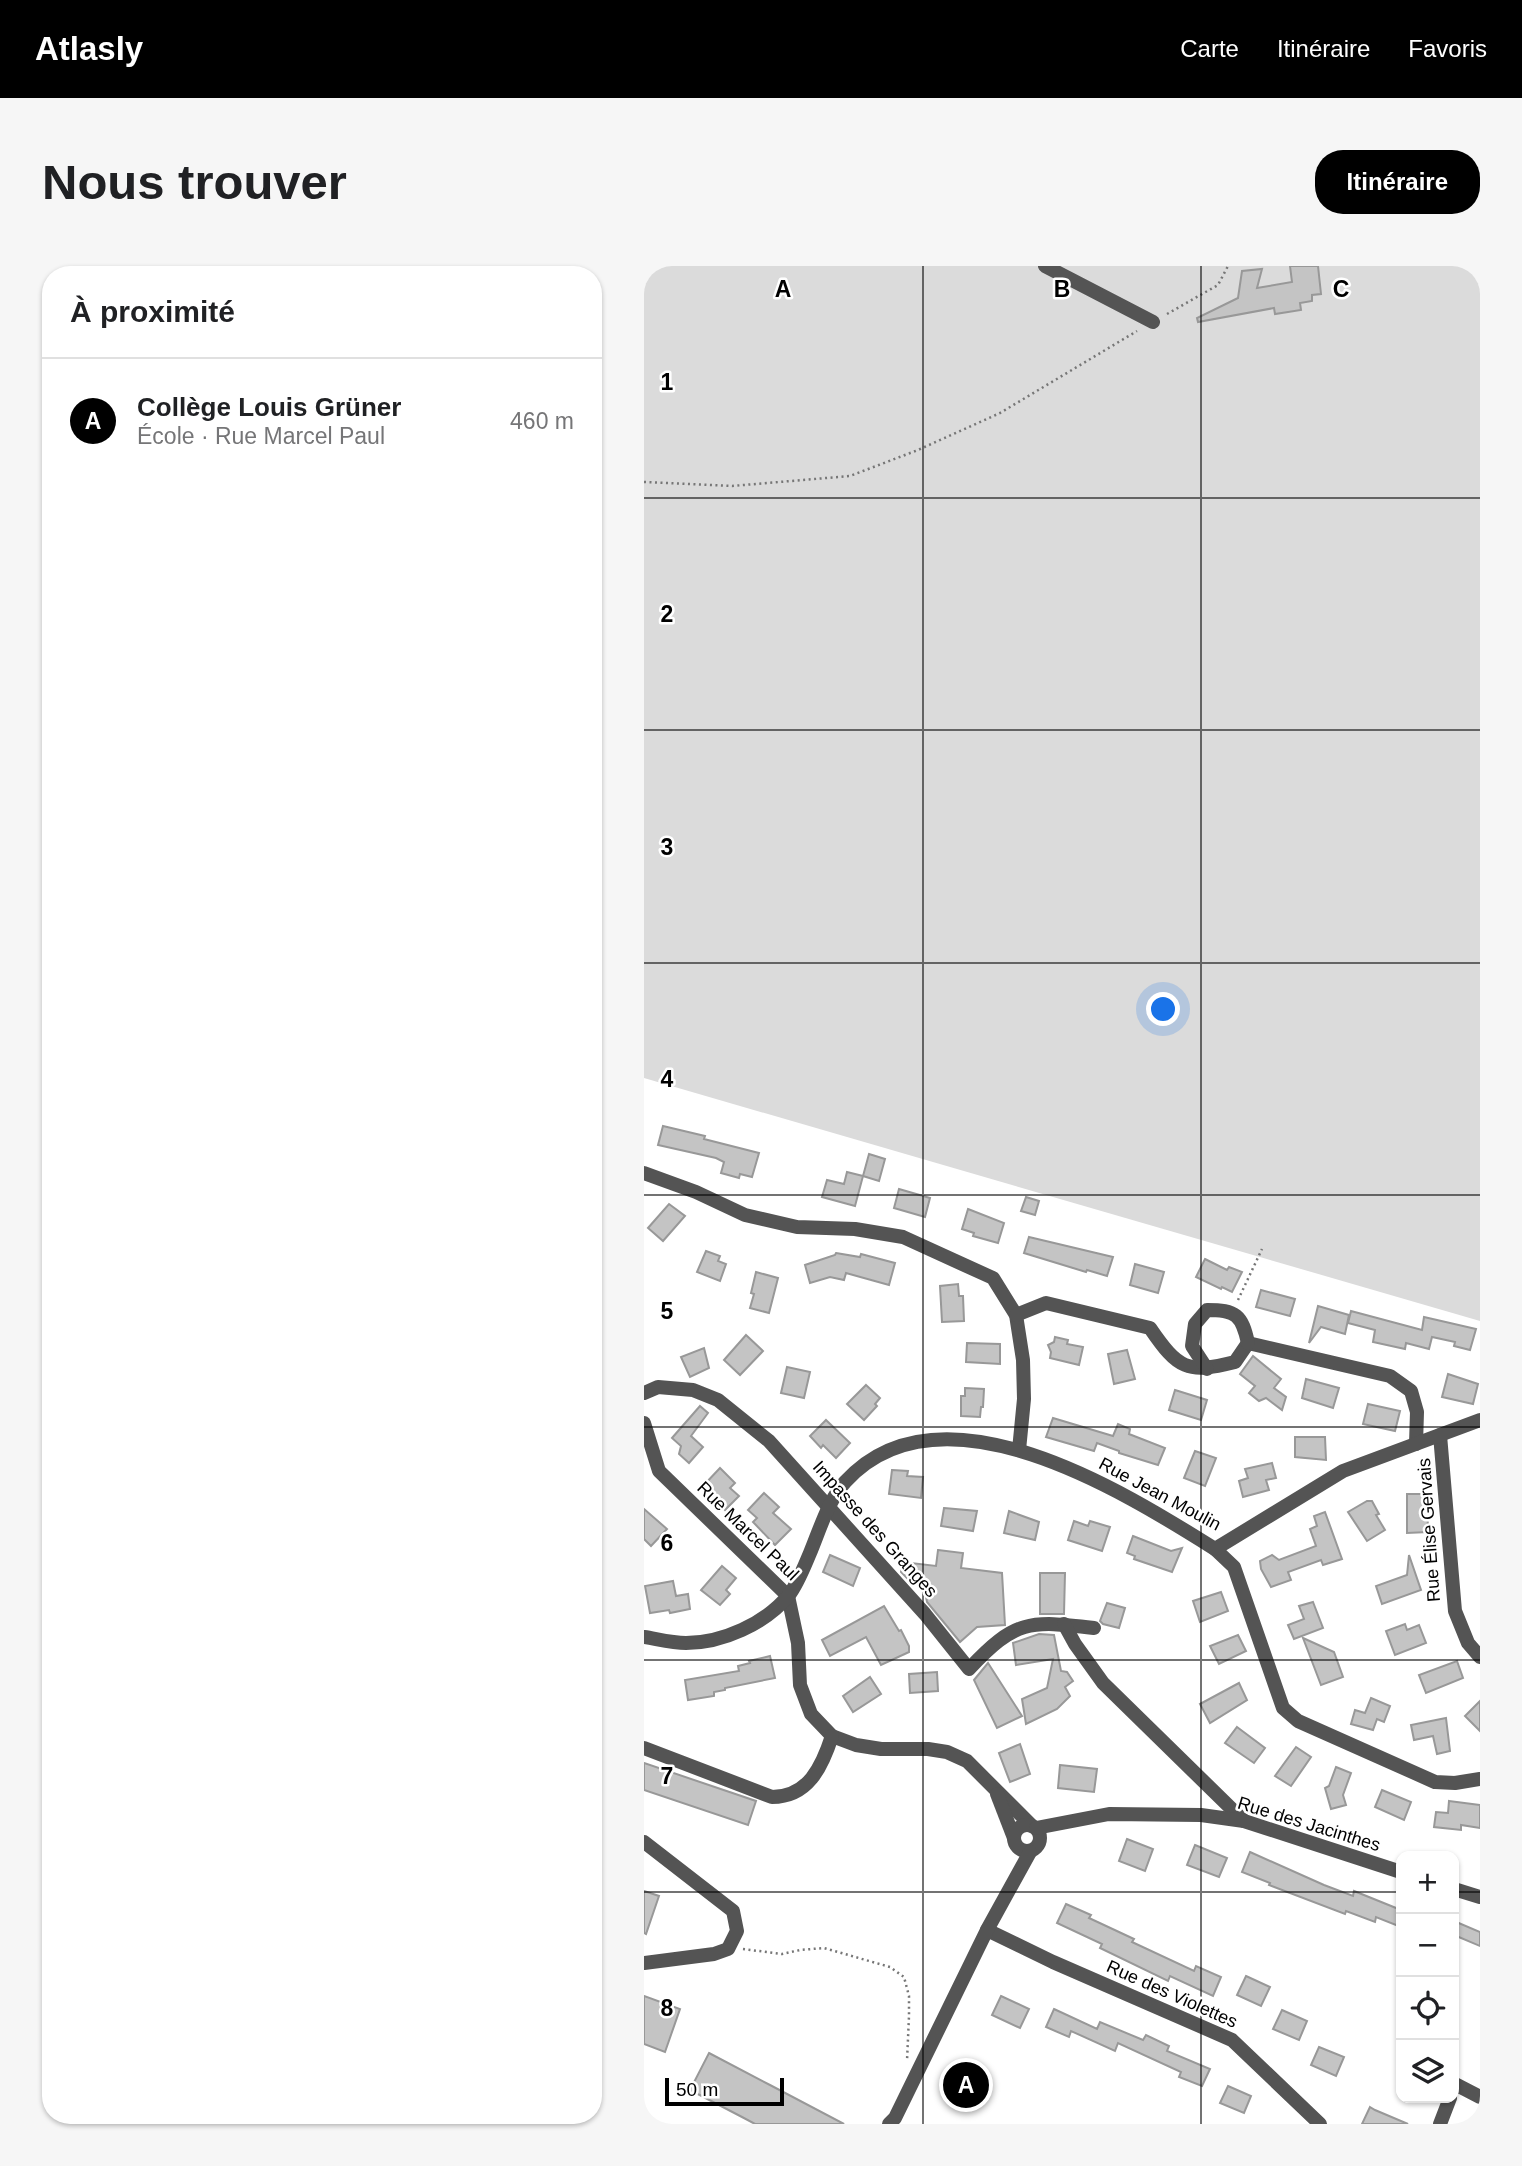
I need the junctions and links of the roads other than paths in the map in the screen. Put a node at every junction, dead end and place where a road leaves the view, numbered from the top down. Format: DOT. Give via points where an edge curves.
graph roads {
  1 [pos="1045,266"];
  2 [pos="1153,322"];
  3 [pos="644,1173"];
  4 [pos="1016,1315"];
  5 [pos="1248,1343"];
  6 [pos="1207,1369"];
  7 [pos="644,1393"];
  8 [pos="1480,1420"];
  9 [pos="644,1423"];
  10 [pos="1440,1435"];
  11 [pos="1416,1444"];
  12 [pos="1019,1450"];
  13 [pos="829,1508"];
  14 [pos="1215,1549"];
  15 [pos="788,1596"];
  16 [pos="1064,1624"];
  17 [pos="1094,1628"];
  18 [pos="644,1637"];
  19 [pos="1480,1657"];
  20 [pos="832,1736"];
  21 [pos="644,1748"];
  22 [pos="1480,1779"];
  23 [pos="996,1793"];
  24 [pos="1244,1821"];
  25 [pos="1028,1839"];
  26 [pos="644,1842"];
  27 [pos="1396,1870"];
  28 [pos="1459,1891"];
  29 [pos="1480,1898"];
  30 [pos="987,1930"];
  31 [pos="644,1963"];
  32 [pos="1459,2086"];
  33 [pos="1480,2097"];
  34 [pos="1448,2103"];
  35 [pos="888,2124"];
  36 [pos="1320,2124"];
  37 [pos="1440,2124"];
  1 -- 2 [label="street"];
  3 -- 4 [label="street" via="745,1215 797,1227 903,1237 993,1278"];
  4 -- 6 [label="street" via="1046,1303 1150,1328 1181,1366"];
  4 -- 12 [label="street" via="1024,1399"];
  5 -- 6 [label="street" via="1235,1362"];
  5 -- 6 [label="street" via="1236,1315 1207,1310 1195,1324 1192,1346"];
  5 -- 11 [label="street" via="1390,1376 1411,1391 1417,1412"];
  7 -- 13 [label="street, Impasse des Granges" via="658,1387 681,1389 718,1400 769,1441"];
  8 -- 10 [label="street, Rue Jean Moulin"];
  9 -- 15 [label="street, Rue Marcel Paul" via="659,1471"];
  10 -- 11 [label="street, Rue Jean Moulin"];
  10 -- 19 [label="street, Rue Élise Gervais" via="1455,1611 1468,1643"];
  11 -- 14 [label="street, Rue Jean Moulin" via="1343,1471"];
  12 -- 13 [label="street, Rue Jean Moulin" via="964,1440 917,1440 872,1457 844,1483"];
  12 -- 14 [label="street, Rue Jean Moulin" via="1101,1482"];
  13 -- 15 [label="street, Rue Jean Moulin"];
  13 -- 16 [label="street, Impasse des Granges" via="969,1669 1014,1629"];
  14 -- 22 [label="street" via="1234,1567 1283,1708 1290,1715 1435,1782"];
  15 -- 18 [label="street, Rue Jean Moulin" via="767,1615 728,1637 685,1643"];
  15 -- 20 [label="street, Rue Marcel Paul" via="798,1643 800,1685 811,1714"];
  16 -- 17 [label="street, Impasse des Granges"];
  16 -- 24 [label="street" via="1102,1683"];
  20 -- 21 [label="street" via="804,1788 788,1797 772,1797"];
  20 -- 23 [label="street" via="881,1749 947,1752 967,1761"];
  23 -- 25 [label="street"];
  23 -- 25 [label="street"];
  24 -- 25 [label="street, Rue des Jacinthes" via="1201,1815 1109,1814"];
  24 -- 27 [label="street, Rue des Jacinthes"];
  25 -- 30 [label="street"];
  26 -- 31 [label="street" via="733,1911 737,1931 728,1949 714,1954"];
  28 -- 29 [label="street"];
  30 -- 35 [label="street" via="895,2118"];
  30 -- 36 [label="street, Rue des Violettes" via="1232,2040"];
  32 -- 33 [label="street"];
  34 -- 37 [label="street"];
}
